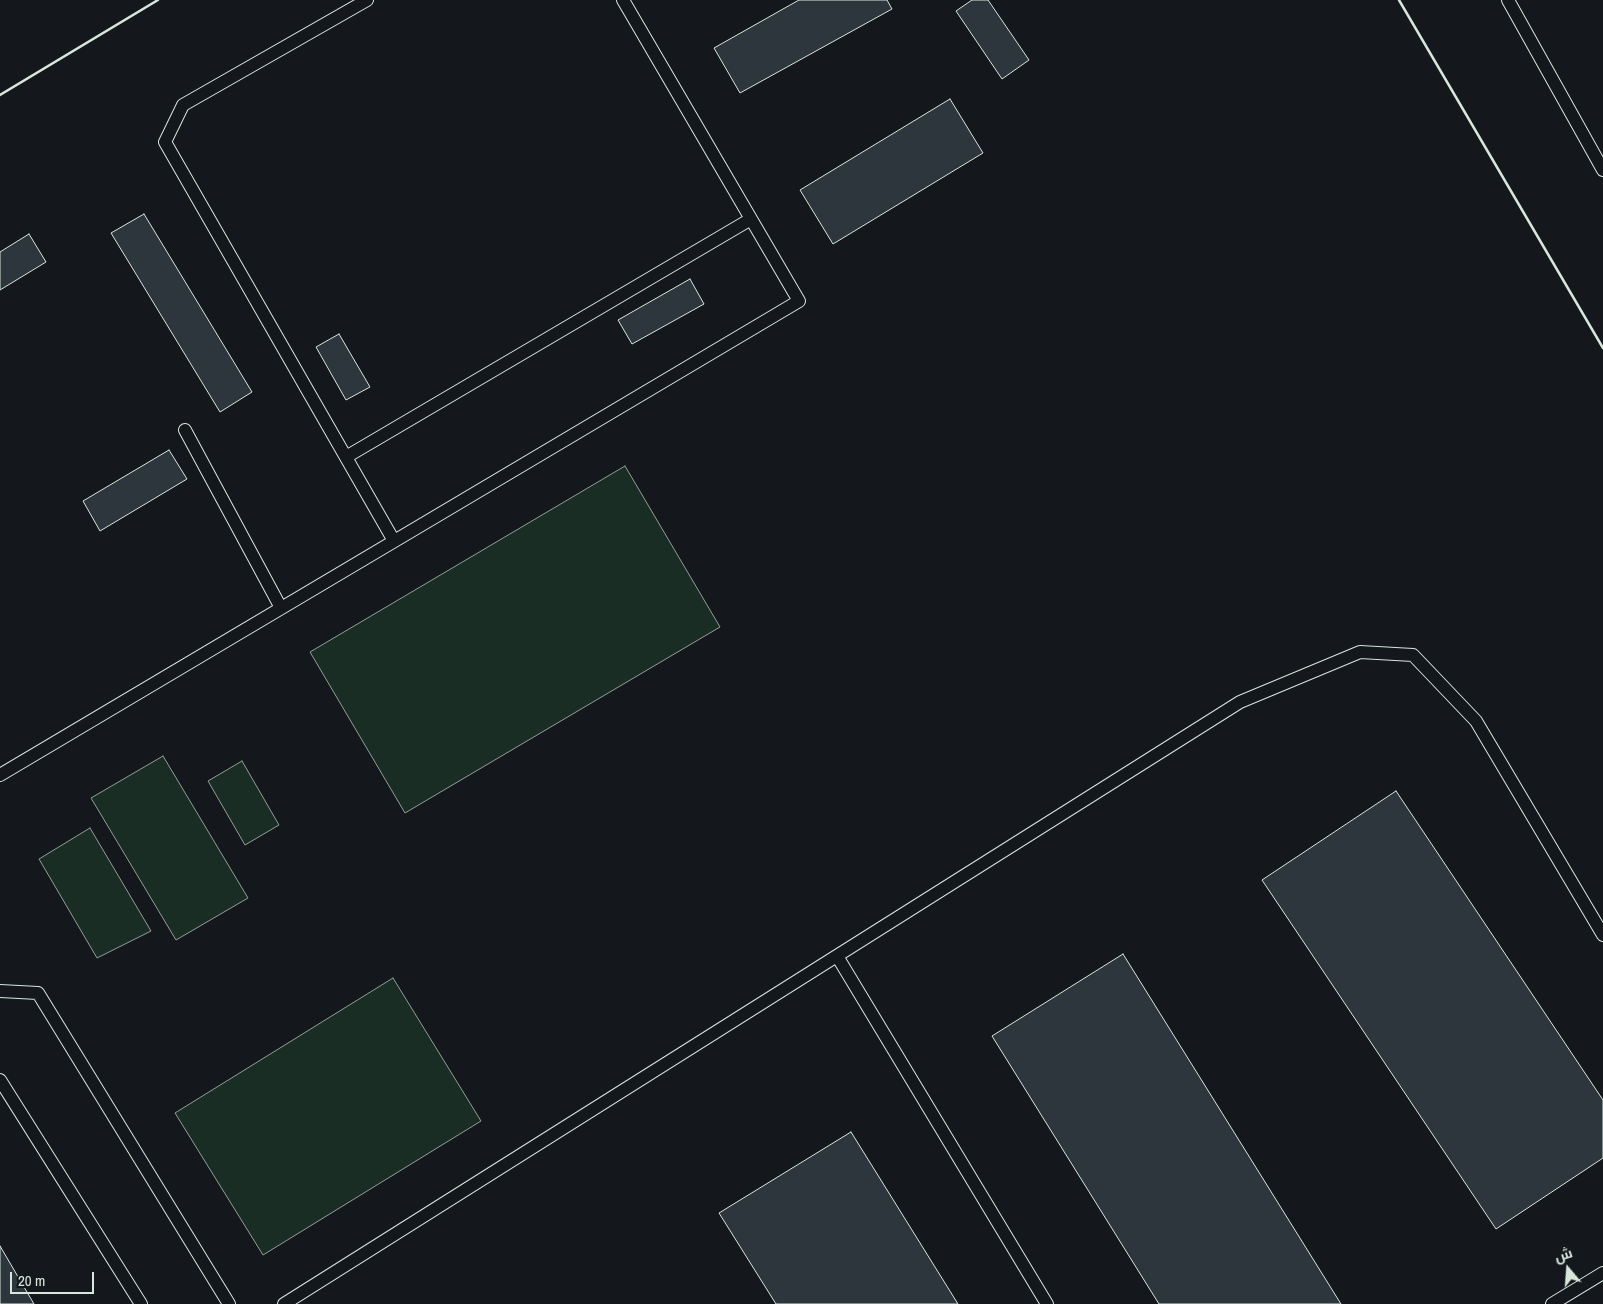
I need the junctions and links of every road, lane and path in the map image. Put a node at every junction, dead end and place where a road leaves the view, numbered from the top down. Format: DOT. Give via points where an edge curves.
graph roads {
  1 [pos="367,0"];
  2 [pos="623,0"];
  3 [pos="1508,0"];
  4 [pos="1603,170"];
  5 [pos="751,219"];
  6 [pos="185,430"];
  7 [pos="346,457"];
  8 [pos="394,541"];
  9 [pos="281,608"];
  10 [pos="0,775"];
  11 [pos="1603,936"];
  12 [pos="837,956"];
  13 [pos="0,991"];
  14 [pos="0,1080"];
  15 [pos="1603,1273"];
  16 [pos="141,1304"];
  17 [pos="229,1304"];
  18 [pos="284,1304"];
  19 [pos="1047,1304"];
  20 [pos="1552,1304"];
  1 -- 7 [label="lane" via="183,105 165,142"];
  2 -- 5 [label="lane"];
  3 -- 4 [label="lane"];
  5 -- 7 [label="lane"];
  5 -- 8 [label="lane" via="798,301"];
  6 -- 9 [label="lane"];
  7 -- 8 [label="lane"];
  8 -- 9 [label="lane"];
  9 -- 10 [label="lane"];
  11 -- 12 [label="lane" via="1476,721 1413,655 1360,652 1240,702"];
  12 -- 18 [label="lane"];
  12 -- 19 [label="lane"];
  13 -- 17 [label="lane" via="38,993"];
  14 -- 16 [label="lane"];
  15 -- 20 [label="lane"];
}
